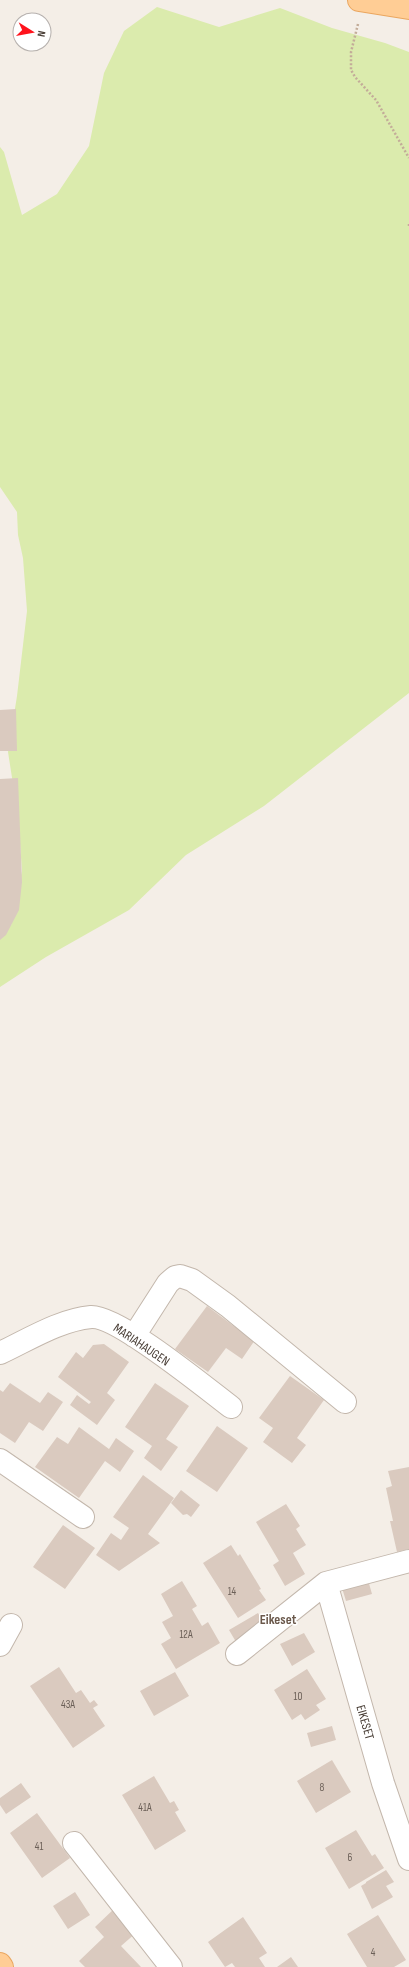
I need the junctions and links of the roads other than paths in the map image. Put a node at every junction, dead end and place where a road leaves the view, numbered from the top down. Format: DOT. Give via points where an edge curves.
graph roads {
  1 [pos="362,0"];
  2 [pos="409,8"];
  3 [pos="134,1336"];
  4 [pos="0,1353"];
  5 [pos="345,1402"];
  6 [pos="231,1407"];
  7 [pos="0,1460"];
  8 [pos="83,1517"];
  9 [pos="409,1561"];
  10 [pos="326,1583"];
  11 [pos="11,1625"];
  12 [pos="0,1644"];
  13 [pos="237,1654"];
  14 [pos="74,1843"];
  15 [pos="409,1859"];
  16 [pos="0,1964"];
  17 [pos="2,1967"];
  18 [pos="171,1967"];
  1 -- 2 [label="main road"];
  3 -- 4 [label="street, MARIAHAUGEN" via="104,1319 92,1317 63,1324"];
  3 -- 5 [label="street" via="168,1283 180,1276 192,1280 228,1306"];
  3 -- 6 [label="street, MARIAHAUGEN"];
  7 -- 8 [label="street"];
  9 -- 10 [label="street"];
  10 -- 13 [label="street"];
  10 -- 15 [label="street, EIKESET" via="383,1784"];
  11 -- 12 [label="street"];
  14 -- 18 [label="street"];
  16 -- 17 [label="main road"];
}
